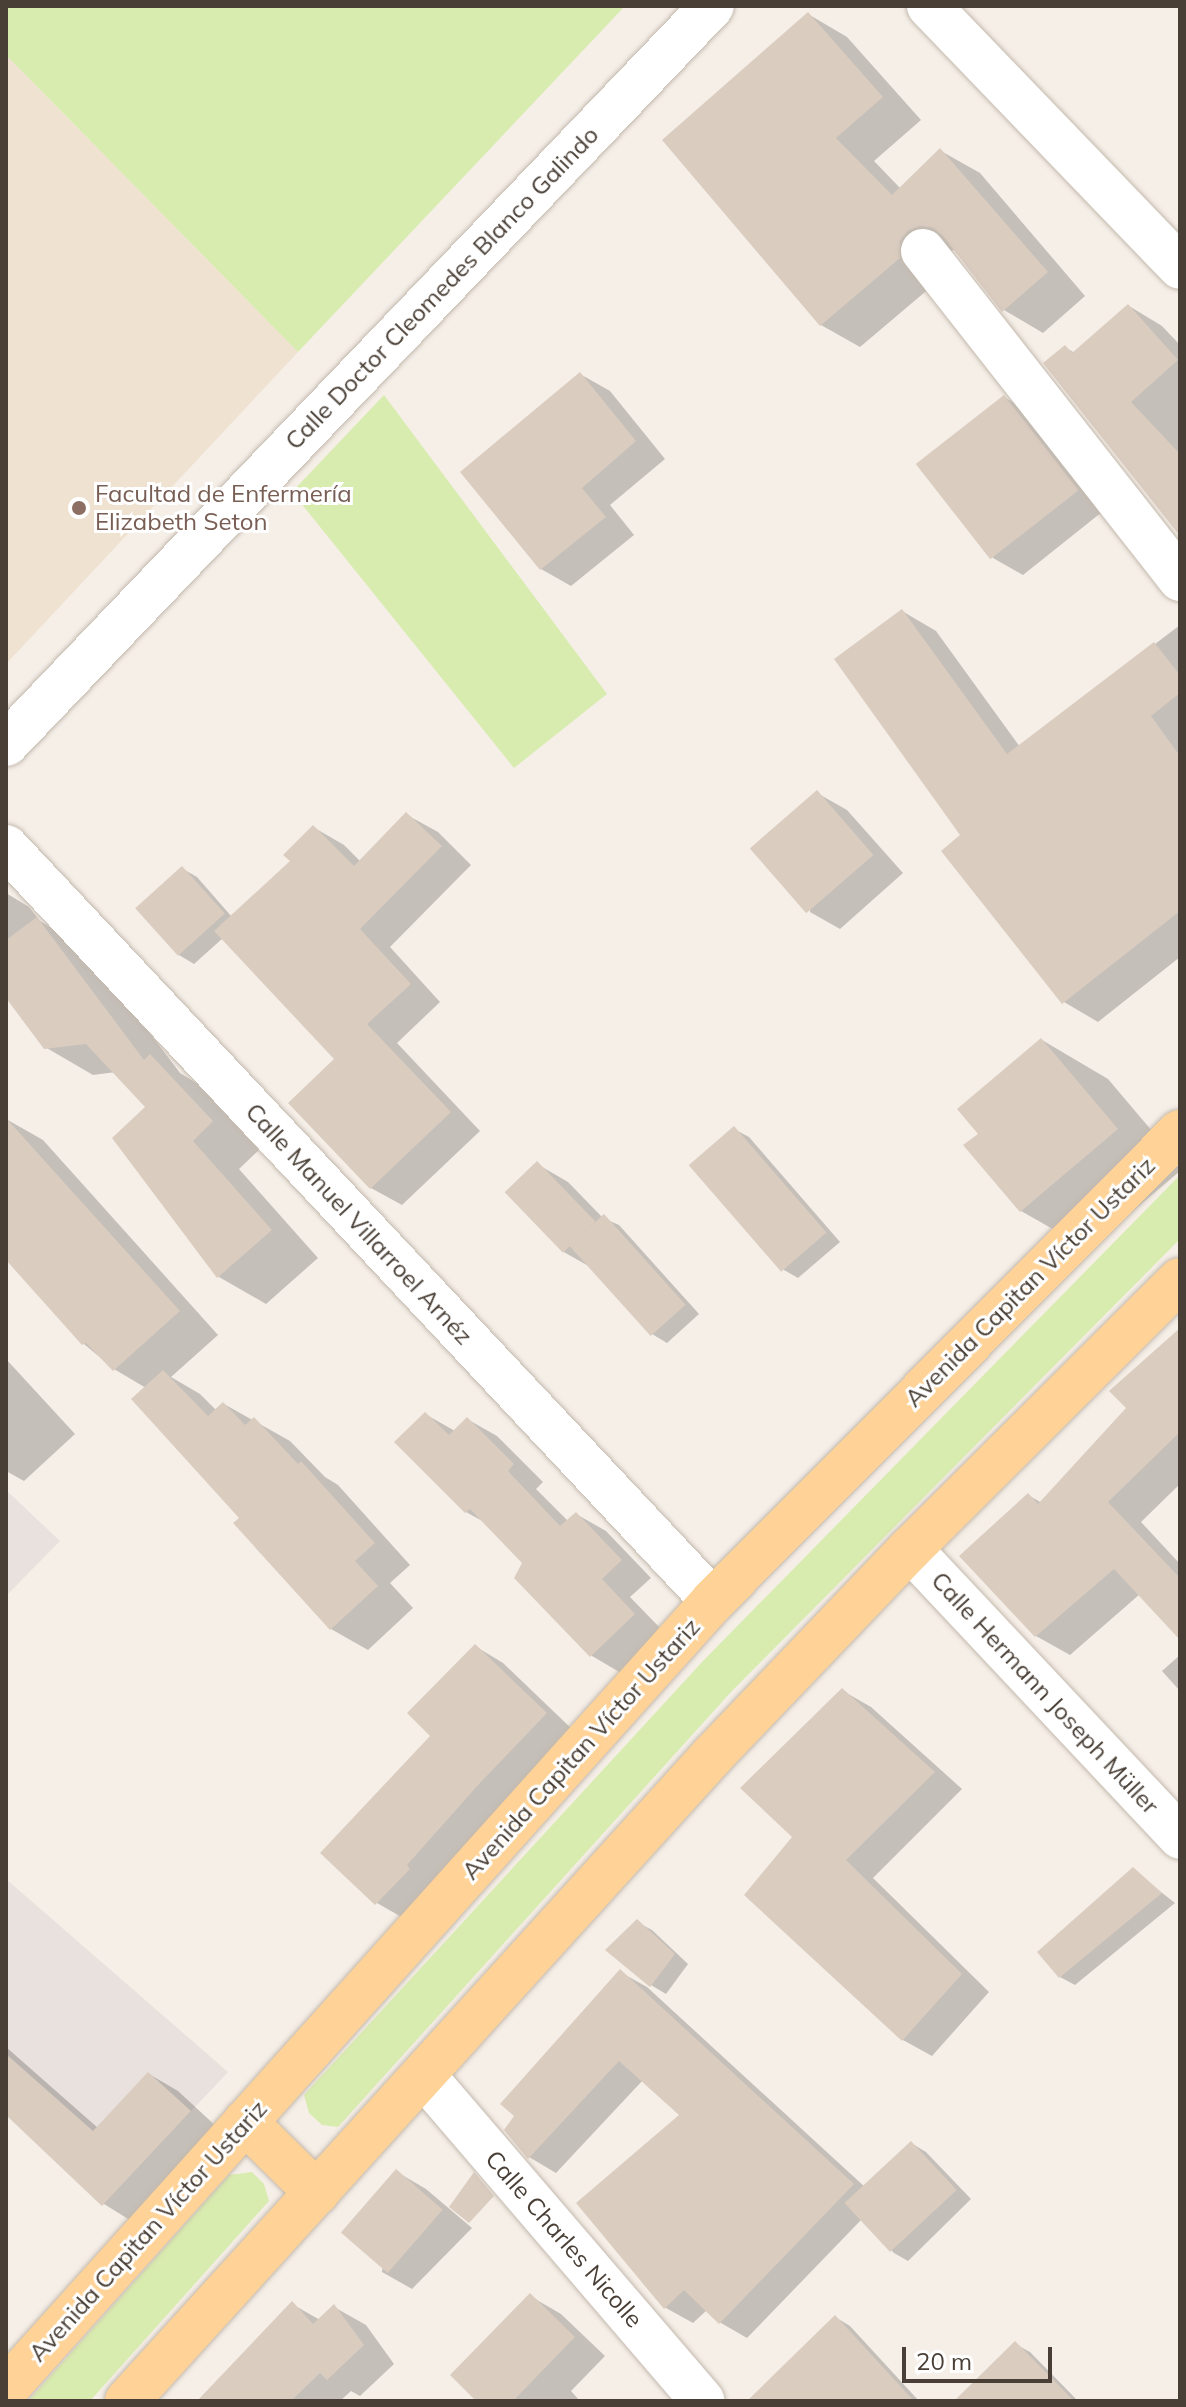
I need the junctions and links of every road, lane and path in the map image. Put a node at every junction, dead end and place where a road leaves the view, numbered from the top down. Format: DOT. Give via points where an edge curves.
graph roads {
  1 [pos="712,6"];
  2 [pos="929,6"];
  3 [pos="923,251"];
  4 [pos="1180,267"];
  5 [pos="1180,579"];
  6 [pos="6,744"];
  7 [pos="6,847"];
  8 [pos="1180,1132"];
  9 [pos="1180,1280"];
  10 [pos="910,1549"];
  11 [pos="713,1601"];
  12 [pos="1180,1837"];
  13 [pos="424,2076"];
  14 [pos="245,2122"];
  15 [pos="317,2193"];
  16 [pos="6,2389"];
  17 [pos="127,2401"];
  18 [pos="703,2401"];
  1 -- 6 [label="street, Calle Doctor Cleomedes Blanco Galindo"];
  2 -- 4 [label="street"];
  3 -- 5 [label="street"];
  7 -- 11 [label="street, Calle Manuel Villarroel Arnéz"];
  8 -- 11 [label="main road, Avenida Capitan Víctor Ustariz"];
  9 -- 10 [label="main road"];
  10 -- 12 [label="street, Calle Hermann Joseph Müller"];
  10 -- 13 [label="main road" via="713,1755"];
  11 -- 14 [label="main road, Avenida Capitan Víctor Ustariz"];
  13 -- 15 [label="main road"];
  13 -- 18 [label="street, Calle Charles Nicolle"];
  14 -- 15 [label="main road"];
  14 -- 16 [label="main road, Avenida Capitan Víctor Ustariz"];
  15 -- 17 [label="main road"];
}
